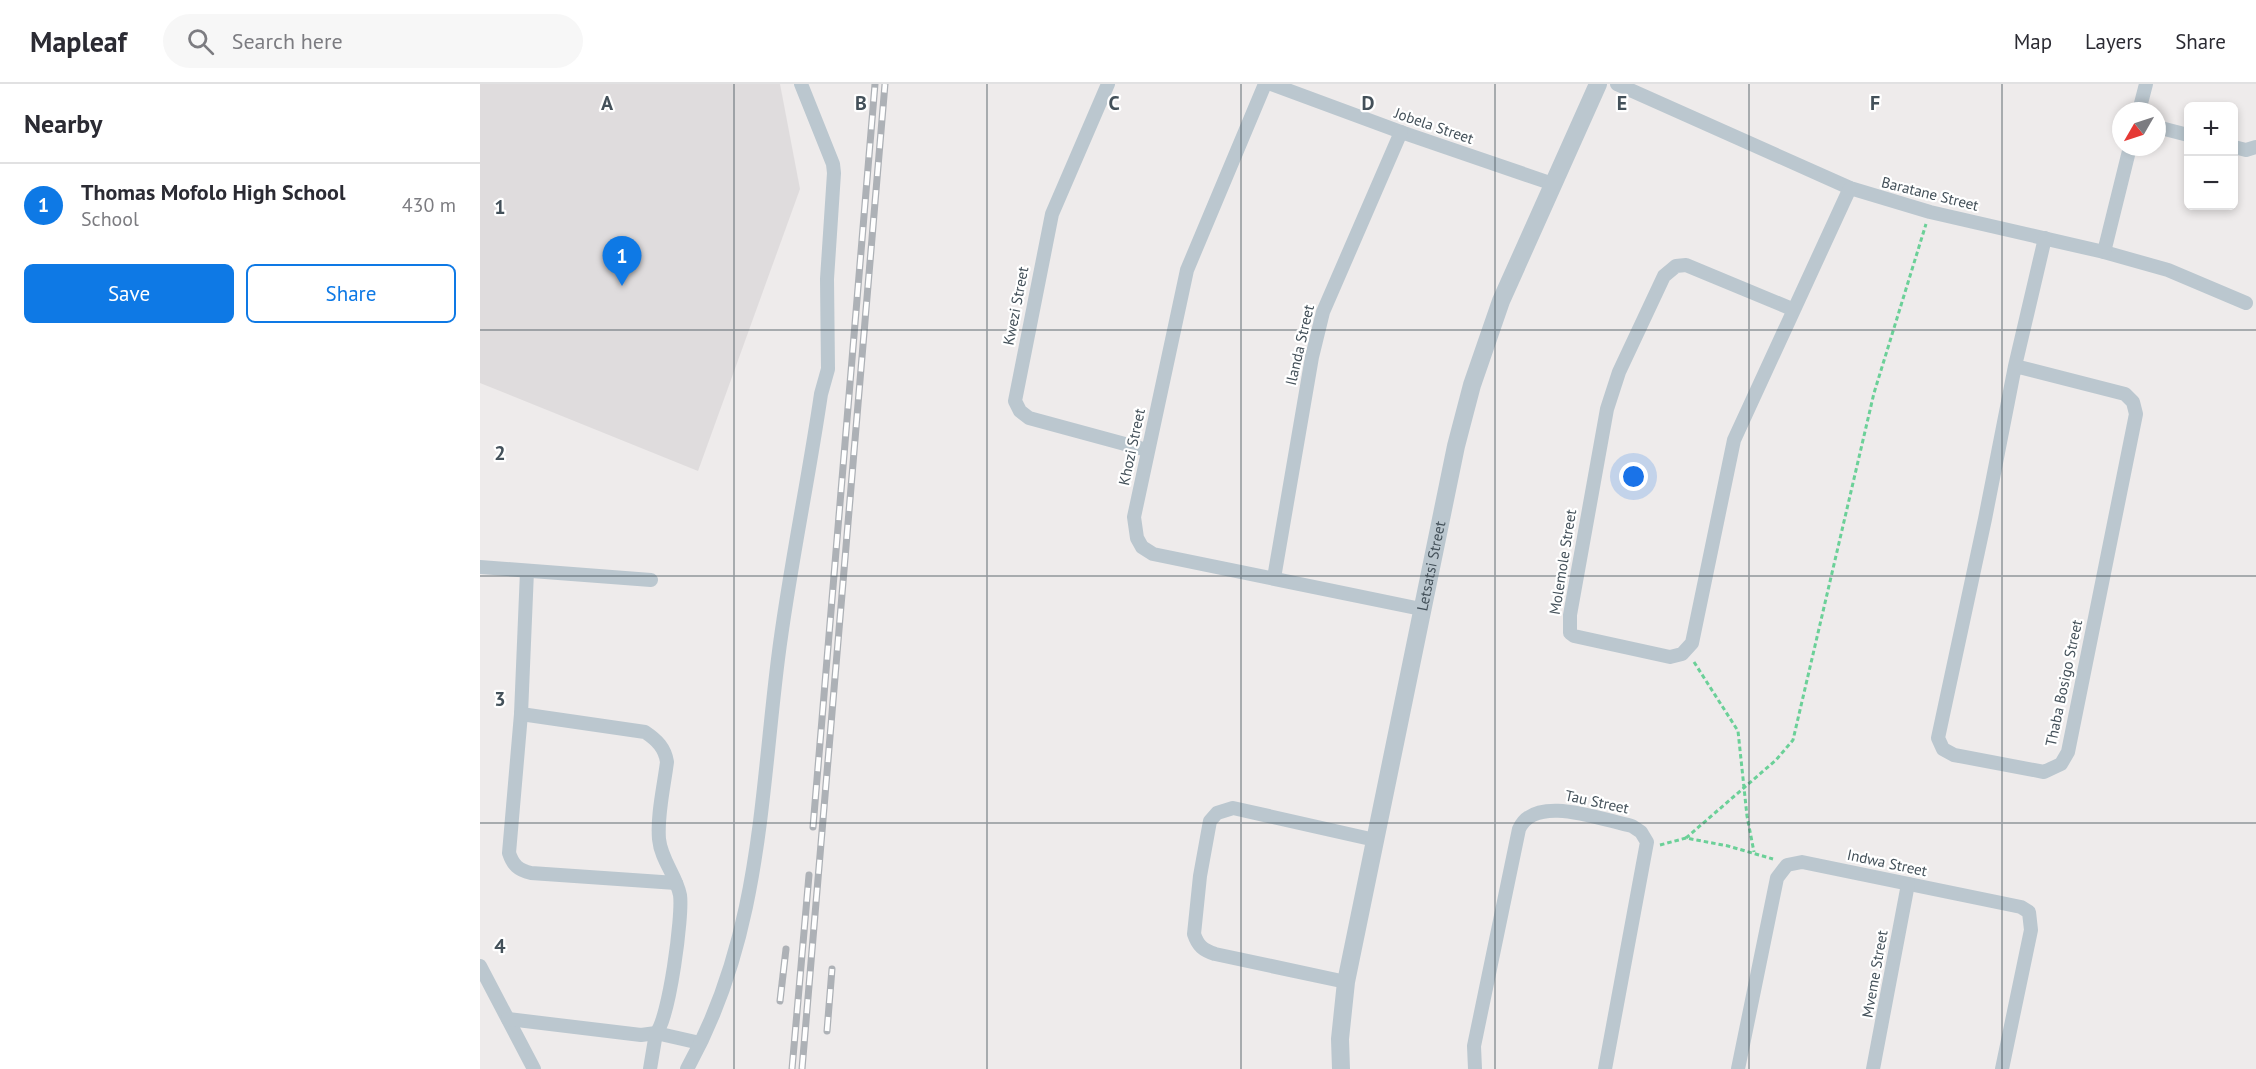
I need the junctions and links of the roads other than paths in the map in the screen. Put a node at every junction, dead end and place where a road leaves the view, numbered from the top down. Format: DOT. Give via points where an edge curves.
graph roads {
  1 [pos="801,84"];
  2 [pos="1108,84"];
  3 [pos="1265,84"];
  4 [pos="1271,84"];
  5 [pos="1598,84"];
  6 [pos="1617,84"];
  7 [pos="2146,84"];
  8 [pos="2141,102"];
  9 [pos="2166,129"];
  10 [pos="1401,132"];
  11 [pos="2184,134"];
  12 [pos="2256,147"];
  13 [pos="2238,148"];
  14 [pos="2128,156"];
  15 [pos="1553,184"];
  16 [pos="1850,188"];
  17 [pos="2045,238"];
  18 [pos="2104,252"];
  19 [pos="2246,303"];
  20 [pos="1792,309"];
  21 [pos="2015,366"];
  22 [pos="1148,450"];
  23 [pos="480,567"];
  24 [pos="527,571"];
  25 [pos="1274,578"];
  26 [pos="651,580"];
  27 [pos="1421,609"];
  28 [pos="521,714"];
  29 [pos="1375,840"];
  30 [pos="676,883"];
  31 [pos="1908,885"];
  32 [pos="480,966"];
  33 [pos="1346,982"];
  34 [pos="508,1018"];
  35 [pos="656,1034"];
  36 [pos="700,1043"];
  37 [pos="534,1069"];
  38 [pos="650,1069"];
  39 [pos="687,1069"];
  40 [pos="1341,1069"];
  41 [pos="1475,1069"];
  42 [pos="1605,1069"];
  43 [pos="1738,1069"];
  44 [pos="1873,1069"];
  45 [pos="2002,1069"];
  1 -- 36 [label="street" via="834,173 827,279 828,369 781,639 750,897 729,974"];
  2 -- 22 [label="street, Kwezi Street" via="1052,214 1015,401 1029,418"];
  3 -- 22 [label="street, Khozi Street" via="1193,252"];
  4 -- 10 [label="street, Jobela Street"];
  5 -- 15 [label="street, Letsatsi Street"];
  6 -- 16 [label="street, Baratane Street"];
  7 -- 8 [label="street"];
  9 -- 11 [label="street"];
  10 -- 15 [label="street, Jobela Street"];
  10 -- 25 [label="street, Ilanda Street" via="1323,312"];
  12 -- 13 [label="street"];
  14 -- 18 [label="street"];
  15 -- 27 [label="street, Letsatsi Street" via="1501,301 1475,375"];
  16 -- 17 [label="street, Baratane Street" via="1930,212"];
  16 -- 20 [label="street"];
  17 -- 18 [label="street, Baratane Street"];
  17 -- 21 [label="street, Thaba Bosigo Street"];
  18 -- 19 [label="street, Baratane Street" via="2184,275"];
  20 -- 20 [label="street, Molemole Street" via="1734,440 1696,633 1687,650 1679,656 1661,657 1570,633 1572,603 1610,397 1660,282 1676,266 1689,266"];
  21 -- 21 [label="street, Thaba Bosigo Street" via="1938,738 1943,749 1954,755 2044,772 2061,764 2068,752 2136,414 2133,402 2125,394"];
  22 -- 25 [label="street, Khozi Street" via="1134,522 1135,535 1142,547 1153,554"];
  23 -- 24 [label="street"];
  24 -- 26 [label="street"];
  24 -- 28 [label="street"];
  25 -- 27 [label="street, Khozi Street"];
  27 -- 29 [label="street, Letsatsi Street"];
  28 -- 30 [label="street" via="645,732 659,744 667,762 659,837 665,862"];
  28 -- 30 [label="street" via="509,853 516,867 531,873"];
  29 -- 33 [label="street, Letsatsi Street"];
  29 -- 33 [label="street" via="1233,808 1217,813 1210,821 1200,876 1194,934 1197,943 1215,954"];
  30 -- 35 [label="street" via="681,911 666,1009"];
  31 -- 43 [label="street, Indwa Street" via="1802,862 1783,869 1777,878"];
  31 -- 44 [label="street, Mveme Street"];
  31 -- 45 [label="street, Indwa Street" via="2020,907 2031,916"];
  32 -- 34 [label="street"];
  33 -- 40 [label="street, Letsatsi Street"];
  34 -- 35 [label="street"];
  34 -- 37 [label="street"];
  35 -- 36 [label="street"];
  35 -- 38 [label="street"];
  36 -- 39 [label="street"];
  41 -- 42 [label="street, Tau Street" via="1474,1046 1521,823 1541,810 1632,826 1645,838 1648,848"];
}
